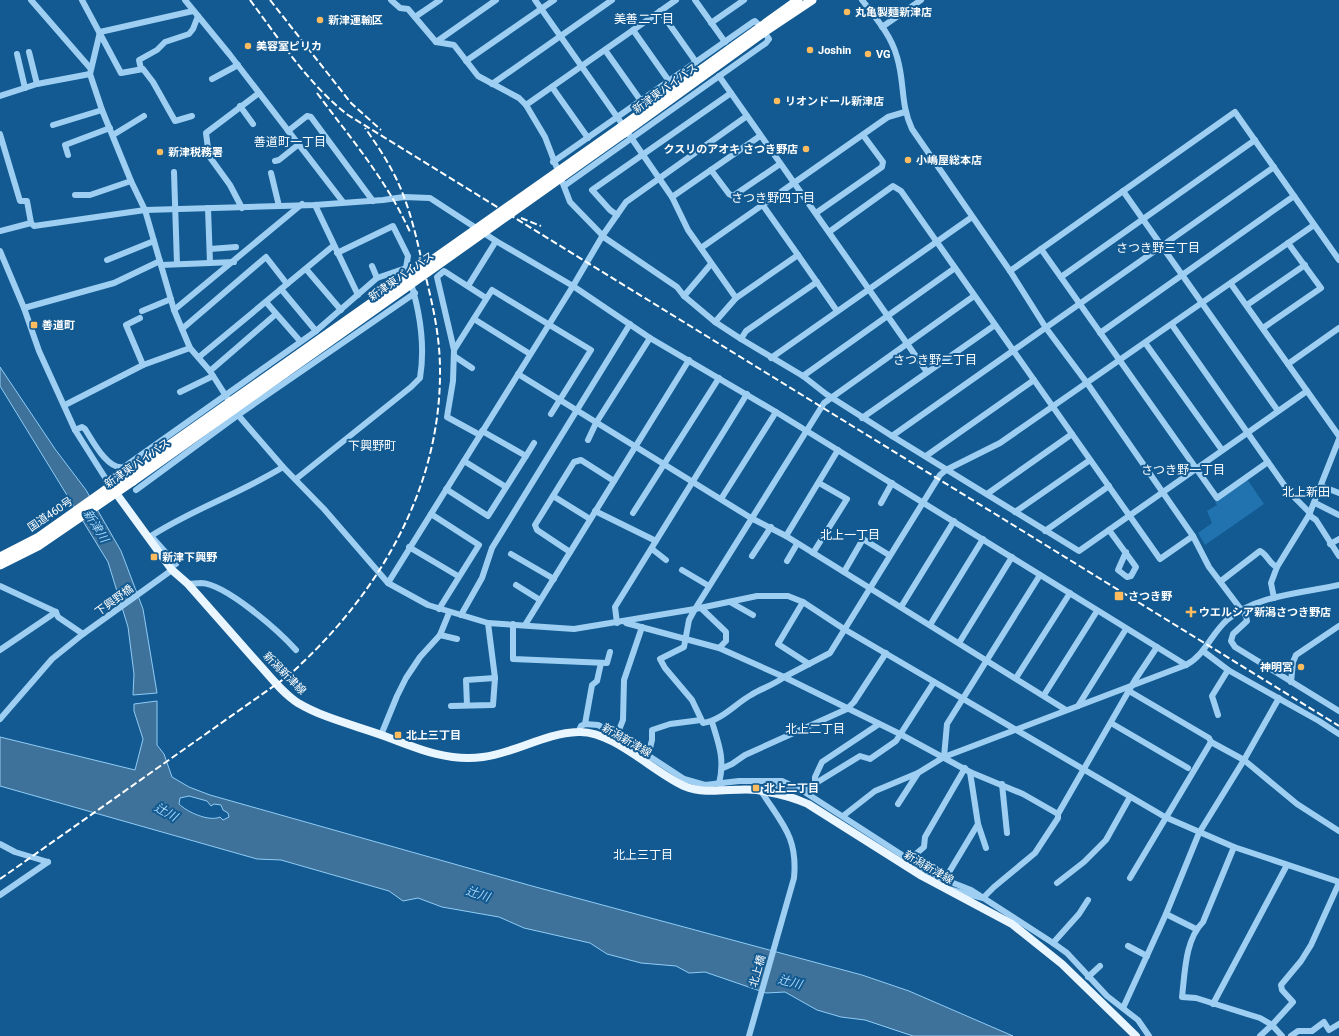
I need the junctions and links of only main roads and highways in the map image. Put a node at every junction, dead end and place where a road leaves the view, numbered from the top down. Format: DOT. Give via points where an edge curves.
graph roads {
  1 [pos="798,0"];
  2 [pos="812,0"];
  3 [pos="762,29"];
  4 [pos="113,490"];
  5 [pos="69,521"];
  6 [pos="0,557"];
  7 [pos="0,566"];
  8 [pos="1136,1036"];
  1 -- 3 [label="highway, 新津東バイパス"];
  2 -- 3 [label="highway, 新津東バイパス"];
  3 -- 4 [label="highway, 新津東バイパス, bridge"];
  4 -- 5 [label="highway, 国道460号"];
  4 -- 8 [label="main road, 新潟新津線" via="171,568 274,681 297,702 322,714 439,755 467,758 498,754 578,732 600,736 685,786 699,790 759,791 788,795 808,804 945,889 1012,924 1045,949"];
  5 -- 6 [label="highway, 国道460号"];
  5 -- 7 [label="highway" via="38,546"];
}
